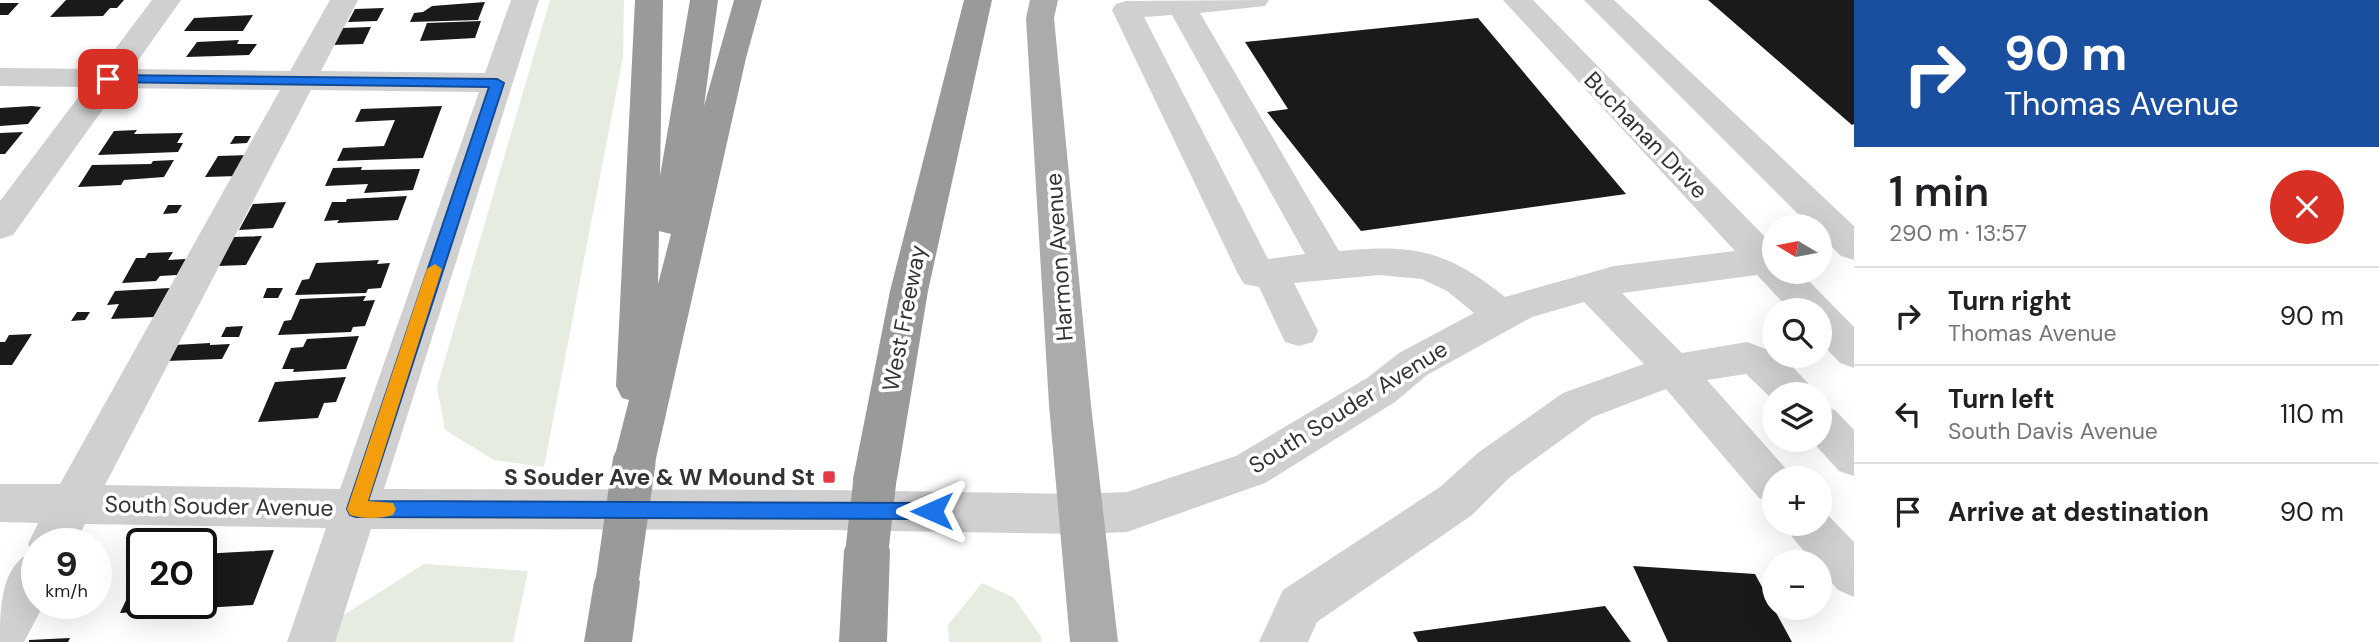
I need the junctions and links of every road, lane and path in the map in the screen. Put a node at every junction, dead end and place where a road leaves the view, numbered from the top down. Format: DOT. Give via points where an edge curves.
graph roads {
  1 [pos="167,0"];
  2 [pos="344,0"];
  3 [pos="525,0"];
  4 [pos="649,0"];
  5 [pos="704,0"];
  6 [pos="748,0"];
  7 [pos="978,0"];
  8 [pos="1044,0"];
  9 [pos="1255,0"];
  10 [pos="1517,0"];
  11 [pos="1598,0"];
  12 [pos="1181,5"];
  13 [pos="0,77"];
  14 [pos="108,79"];
  15 [pos="300,82"];
  16 [pos="497,83"];
  17 [pos="0,226"];
  18 [pos="1854,247"];
  19 [pos="1762,254"];
  20 [pos="1854,256"];
  21 [pos="1832,257"];
  22 [pos="1762,266"];
  23 [pos="1330,267"];
  24 [pos="1270,273"];
  25 [pos="1790,284"];
  26 [pos="1591,286"];
  27 [pos="1802,298"];
  28 [pos="1502,315"];
  29 [pos="1832,329"];
  30 [pos="1299,331"];
  31 [pos="1854,352"];
  32 [pos="1673,370"];
  33 [pos="1781,382"];
  34 [pos="1832,435"];
  35 [pos="1854,458"];
  36 [pos="634,463"];
  37 [pos="1762,471"];
  38 [pos="0,503"];
  39 [pos="73,504"];
  40 [pos="356,509"];
  41 [pos="1081,514"];
  42 [pos="60,528"];
  43 [pos="1820,536"];
  44 [pos="1854,575"];
  45 [pos="21,600"];
  46 [pos="0,638"];
  47 [pos="311,642"];
  48 [pos="608,642"];
  49 [pos="863,642"];
  50 [pos="1094,642"];
  51 [pos="1283,642"];
  1 -- 14 [label="street"];
  2 -- 15 [label="street"];
  3 -- 16 [label="street"];
  4 -- 36 [label="highway"];
  5 -- 36 [label="highway"];
  6 -- 36 [label="highway"];
  7 -- 49 [label="highway, West Freeway, bridge" via="909,291 875,480"];
  8 -- 41 [label="main road, Harmon Avenue" via="1041,31"];
  9 -- 12 [label="street"];
  10 -- 19 [label="street, Buchanan Drive"];
  11 -- 18 [label="street"];
  12 -- 23 [label="street"];
  12 -- 24 [label="street" via="1126,10 1257,274"];
  13 -- 14 [label="street"];
  14 -- 15 [label="street"];
  14 -- 17 [label="street"];
  15 -- 16 [label="street"];
  15 -- 39 [label="street"];
  16 -- 40 [label="street"];
  20 -- 21 [label="street"];
  22 -- 26 [label="street, South Souder Avenue"];
  23 -- 24 [label="street"];
  23 -- 28 [label="street" via="1418,263 1447,273"];
  24 -- 30 [label="street"];
  25 -- 27 [label="street, Buchanan Drive"];
  26 -- 28 [label="street, South Souder Avenue"];
  26 -- 32 [label="street"];
  28 -- 41 [label="street, South Souder Avenue" via="1413,364 1381,390 1250,470 1128,512"];
  29 -- 31 [label="street"];
  32 -- 33 [label="street" via="1747,358 1764,364"];
  32 -- 37 [label="street"];
  32 -- 51 [label="street" via="1578,405 1494,465 1456,501 1300,606"];
  34 -- 35 [label="street"];
  36 -- 48 [label="highway, bridge"];
  38 -- 39 [label="street, South Souder Avenue"];
  39 -- 40 [label="street, South Souder Avenue"];
  39 -- 42 [label="street"];
  40 -- 41 [label="street, South Souder Avenue"];
  40 -- 47 [label="street"];
  41 -- 50 [label="main road, Harmon Avenue"];
  43 -- 44 [label="street"];
  45 -- 46 [label="street"];
}
